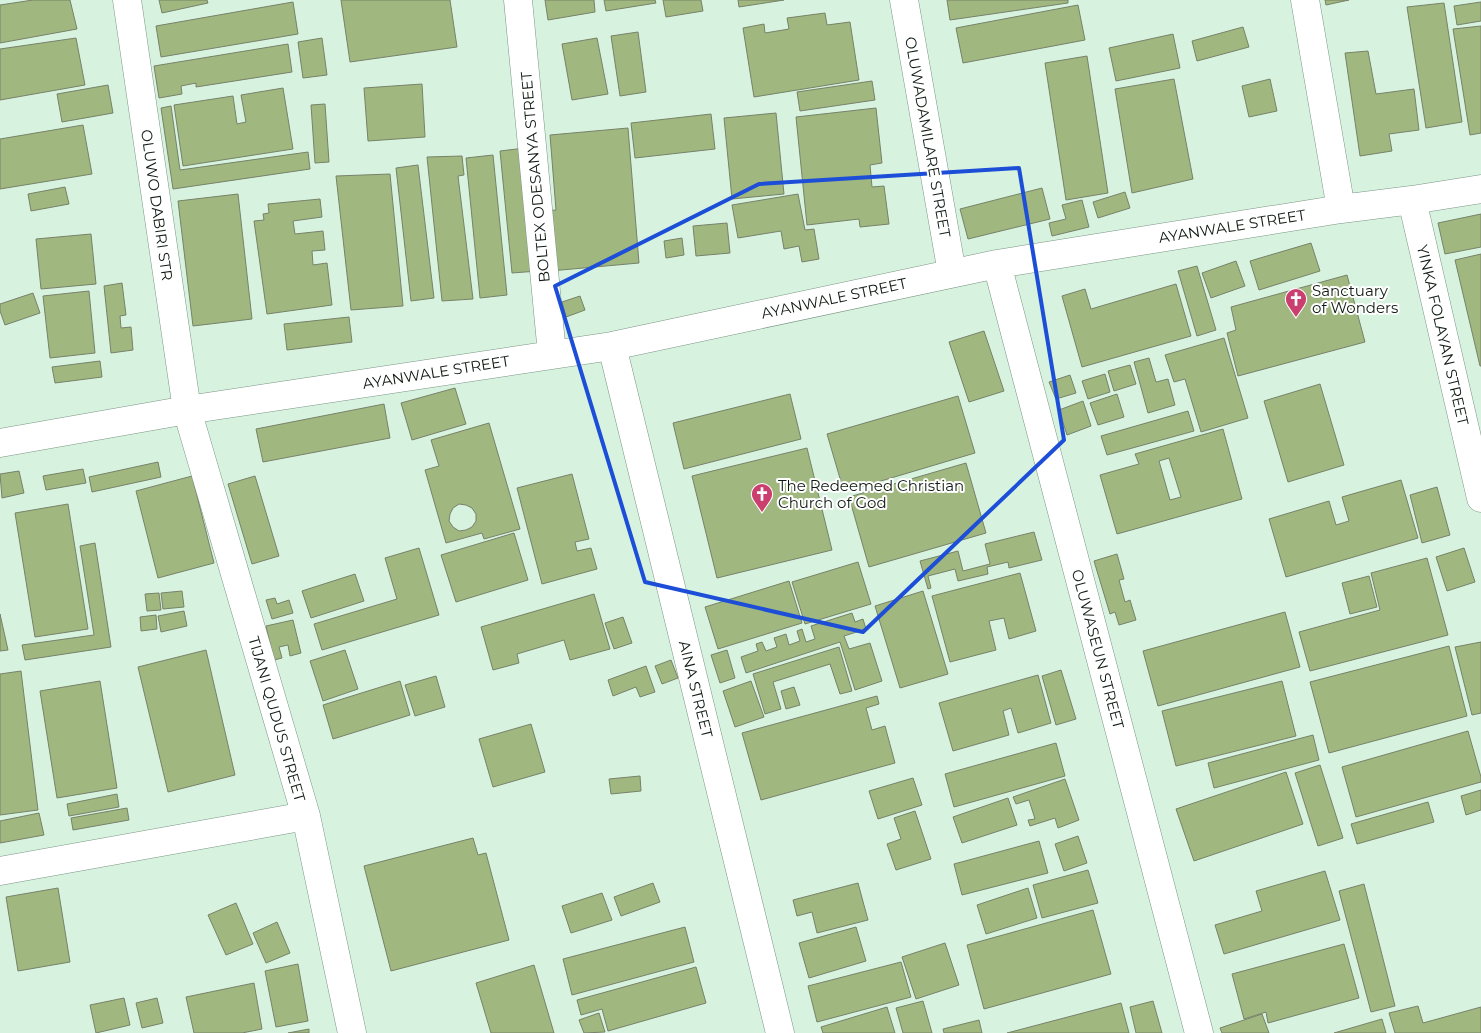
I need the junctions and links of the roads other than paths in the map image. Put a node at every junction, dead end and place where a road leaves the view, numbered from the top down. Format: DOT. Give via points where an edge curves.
graph roads {
  1 [pos="127,0"];
  2 [pos="518,0"];
  3 [pos="904,0"];
  4 [pos="1305,0"];
  5 [pos="1481,189"];
  6 [pos="1412,200"];
  7 [pos="1341,209"];
  8 [pos="997,264"];
  9 [pos="952,273"];
  10 [pos="612,346"];
  11 [pos="552,354"];
  12 [pos="187,410"];
  13 [pos="0,443"];
  14 [pos="1481,498"];
  15 [pos="306,816"];
  16 [pos="0,871"];
  17 [pos="352,1033"];
  18 [pos="780,1033"];
  19 [pos="1199,1033"];
  1 -- 12 [label="street, OLUWO DABIRI STR"];
  2 -- 11 [label="street, BOLTEX ODESANYA STREET"];
  3 -- 9 [label="street, OLUWADAMILARE STREET"];
  4 -- 7 [label="street"];
  5 -- 6 [label="street, AYANWALE STREET"];
  6 -- 7 [label="street, AYANWALE STREET"];
  6 -- 14 [label="street, YINKA FOLAYAN STREET"];
  7 -- 8 [label="street, AYANWALE STREET"];
  8 -- 9 [label="street, AYANWALE STREET"];
  8 -- 19 [label="street, OLUWASEUN STREET"];
  9 -- 10 [label="street, AYANWALE STREET"];
  10 -- 11 [label="street, AYANWALE STREET"];
  10 -- 18 [label="street, AINA STREET"];
  11 -- 12 [label="street, AYANWALE STREET"];
  12 -- 13 [label="street, AYANWALE STREET"];
  12 -- 15 [label="street, TIJANI QUDUS STREET"];
  15 -- 16 [label="street"];
  15 -- 17 [label="street, TIJANI QUDUS STREET"];
}
